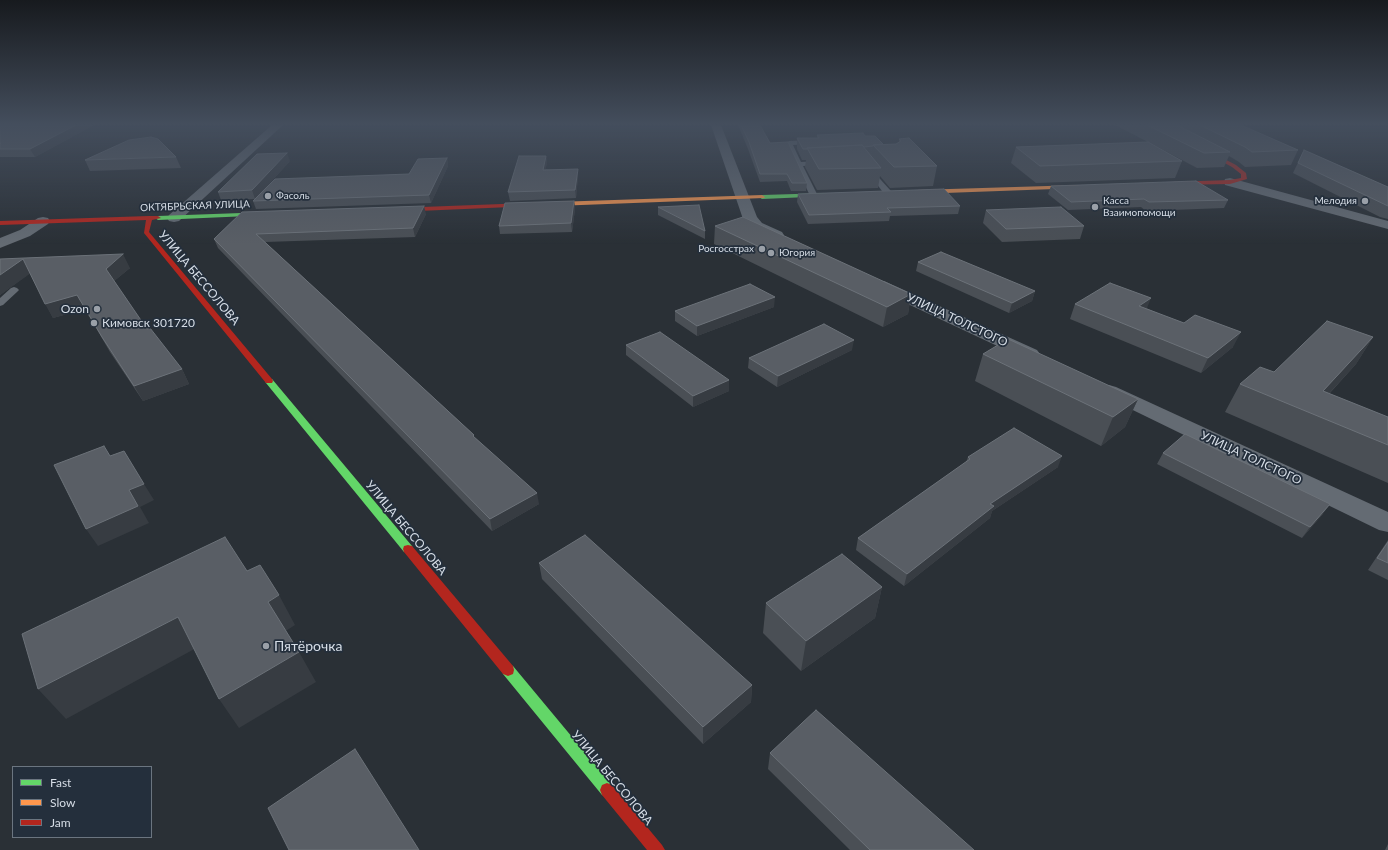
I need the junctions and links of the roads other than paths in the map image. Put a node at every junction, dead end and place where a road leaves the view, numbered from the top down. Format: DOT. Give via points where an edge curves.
graph roads {
  1 [pos="799,164"];
  2 [pos="234,165"];
  3 [pos="730,165"];
  4 [pos="1231,165"];
  5 [pos="866,166"];
  6 [pos="1230,182"];
  7 [pos="1159,185"];
  8 [pos="1087,187"];
  9 [pos="896,193"];
  10 [pos="873,194"];
  11 [pos="836,195"];
  12 [pos="814,196"];
  13 [pos="742,198"];
  14 [pos="387,210"];
  15 [pos="276,214"];
  16 [pos="149,218"];
  17 [pos="174,218"];
  18 [pos="43,221"];
  19 [pos="0,223"];
  20 [pos="1388,225"];
  21 [pos="793,243"];
  22 [pos="6,249"];
  23 [pos="872,280"];
  24 [pos="14,290"];
  25 [pos="0,302"];
  26 [pos="1044,361"];
  27 [pos="1094,384"];
  28 [pos="1388,523"];
  29 [pos="657,850"];
  1 -- 12 [label="lane"];
  2 -- 17 [label="street"];
  3 -- 13 [label="street"];
  4 -- 6 [label="street" via="1244,174 1244,179"];
  5 -- 9 [label="lane"];
  6 -- 7 [label="street"];
  6 -- 20 [label="street"];
  8 -- 9 [label="street"];
  9 -- 10 [label="street"];
  11 -- 12 [label="street"];
  12 -- 13 [label="street"];
  13 -- 14 [label="street"];
  13 -- 21 [label="street" via="754,224"];
  15 -- 17 [label="street, ОКТЯБРЬСКАЯ УЛИЦА"];
  16 -- 17 [label="street, ОКТЯБРЬСКАЯ УЛИЦА"];
  16 -- 18 [label="street, ОКТЯБРЬСКАЯ УЛИЦА"];
  16 -- 29 [label="street, УЛИЦА БЕССОЛОВА" via="146,232"];
  18 -- 19 [label="street, ОКТЯБРЬСКАЯ УЛИЦА"];
  18 -- 22 [label="street" via="25,233 25,242"];
  23 -- 26 [label="street, УЛИЦА ТОЛСТОГО"];
  24 -- 25 [label="lane"];
  27 -- 28 [label="street, УЛИЦА ТОЛСТОГО"];
}
